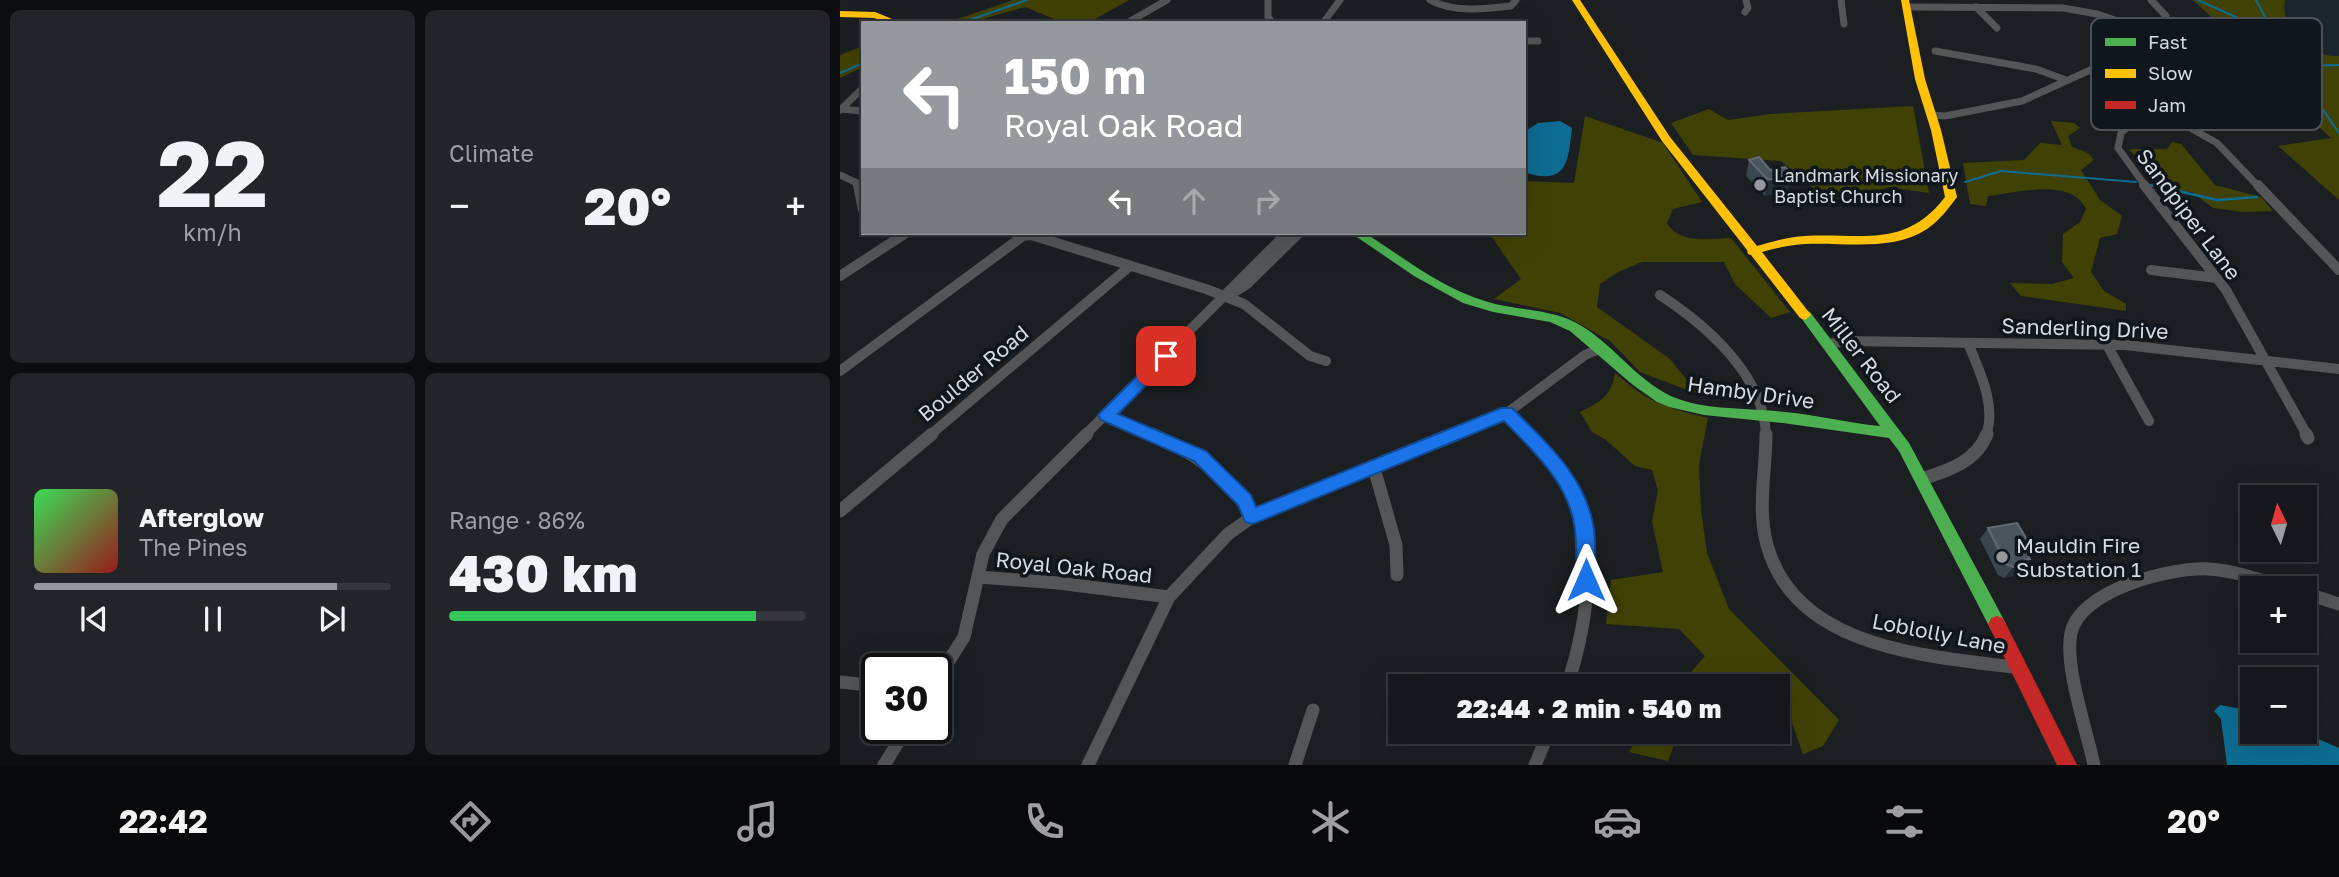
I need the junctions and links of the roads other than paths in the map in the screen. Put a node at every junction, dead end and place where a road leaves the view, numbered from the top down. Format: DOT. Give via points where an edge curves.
graph roads {
  1 [pos="1167,0"];
  2 [pos="1268,0"];
  3 [pos="1340,0"];
  4 [pos="1430,0"];
  5 [pos="1516,0"];
  6 [pos="1576,0"];
  7 [pos="1746,0"];
  8 [pos="1841,0"];
  9 [pos="2151,0"];
  10 [pos="1906,3"];
  11 [pos="1976,7"];
  12 [pos="1745,12"];
  13 [pos="840,14"];
  14 [pos="2101,18"];
  15 [pos="2165,18"];
  16 [pos="892,21"];
  17 [pos="1130,21"];
  18 [pos="1271,21"];
  19 [pos="1324,21"];
  20 [pos="1844,24"];
  21 [pos="1997,28"];
  22 [pos="1526,41"];
  23 [pos="1538,41"];
  24 [pos="1935,51"];
  25 [pos="2091,70"];
  26 [pos="2066,80"];
  27 [pos="861,90"];
  28 [pos="840,110"];
  29 [pos="861,111"];
  30 [pos="1932,115"];
  31 [pos="2123,130"];
  32 [pos="2194,130"];
  33 [pos="840,175"];
  34 [pos="861,201"];
  35 [pos="901,235"];
  36 [pos="1285,235"];
  37 [pos="1297,235"];
  38 [pos="1360,235"];
  39 [pos="1752,251"];
  40 [pos="1130,266"];
  41 [pos="2151,270"];
  42 [pos="2339,270"];
  43 [pos="840,276"];
  44 [pos="2217,278"];
  45 [pos="1660,295"];
  46 [pos="1226,297"];
  47 [pos="1968,343"];
  48 [pos="1828,344"];
  49 [pos="2107,345"];
  50 [pos="1597,350"];
  51 [pos="1326,361"];
  52 [pos="2264,361"];
  53 [pos="2339,369"];
  54 [pos="840,371"];
  55 [pos="1507,413"];
  56 [pos="1106,415"];
  57 [pos="1764,415"];
  58 [pos="2149,421"];
  59 [pos="1894,432"];
  60 [pos="2308,438"];
  61 [pos="1374,468"];
  62 [pos="1922,478"];
  63 [pos="840,511"];
  64 [pos="1252,517"];
  65 [pos="1398,575"];
  66 [pos="2240,576"];
  67 [pos="978,577"];
  68 [pos="1170,597"];
  69 [pos="2317,597"];
  70 [pos="2339,604"];
  71 [pos="952,656"];
  72 [pos="2020,668"];
  73 [pos="1570,674"];
  74 [pos="840,682"];
  75 [pos="861,684"];
  76 [pos="1313,710"];
  77 [pos="897,744"];
  78 [pos="1544,744"];
  79 [pos="884,765"];
  80 [pos="1088,765"];
  81 [pos="1295,765"];
  82 [pos="1535,765"];
  83 [pos="2067,765"];
  84 [pos="2094,765"];
  1 -- 17 [label="street"];
  2 -- 18 [label="street"];
  3 -- 19 [label="street"];
  4 -- 5 [label="street" via="1444,6 1497,8 1511,6"];
  6 -- 39 [label="street, Miller Road" via="1666,139"];
  7 -- 12 [label="street"];
  8 -- 20 [label="street"];
  9 -- 15 [label="street"];
  10 -- 11 [label="street"];
  10 -- 30 [label="street" via="1920,79"];
  11 -- 14 [label="street" via="2070,9"];
  11 -- 21 [label="street"];
  13 -- 16 [label="street" via="876,15"];
  22 -- 23 [label="street"];
  24 -- 26 [label="street" via="2036,69"];
  25 -- 26 [label="street"];
  26 -- 30 [label="street" via="2022,101"];
  27 -- 28 [label="street"];
  28 -- 29 [label="street"];
  30 -- 39 [label="street" via="1951,197 1942,215 1930,225 1900,237 1804,240"];
  31 -- 44 [label="street, Sandpiper Lane" via="2118,148 2126,162"];
  32 -- 42 [label="street" via="2217,143"];
  33 -- 34 [label="street" via="857,183"];
  35 -- 43 [label="street"];
  36 -- 46 [label="street"];
  37 -- 46 [label="street" via="1246,285"];
  38 -- 50 [label="street, Hamby Drive" via="1462,297 1494,310 1561,322 1587,337"];
  39 -- 48 [label="street, Miller Road"];
  40 -- 46 [label="street"];
  40 -- 54 [label="street" via="1028,235"];
  40 -- 63 [label="street, Boulder Road"];
  41 -- 44 [label="street"];
  44 -- 52 [label="street, Sandpiper Lane"];
  45 -- 57 [label="street, Loblolly Lane" via="1691,314 1715,337"];
  46 -- 51 [label="street" via="1244,304 1310,356"];
  46 -- 56 [label="street"];
  47 -- 48 [label="street, Sanderling Drive"];
  47 -- 49 [label="street, Sanderling Drive"];
  47 -- 62 [label="street" via="1989,400 1991,429 1981,447 1962,464"];
  48 -- 59 [label="street, Miller Road"];
  49 -- 52 [label="street, Sanderling Drive"];
  49 -- 58 [label="street"];
  50 -- 55 [label="street, Royal Oak Road"];
  50 -- 57 [label="street, Hamby Drive" via="1640,386 1666,400"];
  52 -- 53 [label="street, Sanderling Drive"];
  52 -- 60 [label="street, Sandpiper Lane"];
  55 -- 61 [label="street, Royal Oak Road"];
  55 -- 73 [label="street" via="1564,475 1582,514 1586,553 1583,611"];
  56 -- 64 [label="street" via="1200,456 1244,500"];
  56 -- 67 [label="street" via="1002,519 985,548"];
  57 -- 59 [label="street, Hamby Drive"];
  57 -- 72 [label="street, Loblolly Lane" via="1764,531 1772,560 1801,601 1823,619 1861,638"];
  59 -- 62 [label="street, Miller Road"];
  61 -- 64 [label="street, Royal Oak Road"];
  61 -- 65 [label="street" via="1396,545"];
  62 -- 72 [label="street, Miller Road"];
  64 -- 68 [label="street, Royal Oak Road" via="1228,534"];
  66 -- 84 [label="street" via="2182,569 2157,575 2084,608 2072,629 2071,655"];
  67 -- 68 [label="street, Royal Oak Road"];
  67 -- 71 [label="street" via="964,637"];
  68 -- 80 [label="street"];
  69 -- 70 [label="street"];
  72 -- 83 [label="street, Miller Road"];
  74 -- 75 [label="street"];
  76 -- 81 [label="street"];
  77 -- 79 [label="street"];
  78 -- 82 [label="street"];
}
